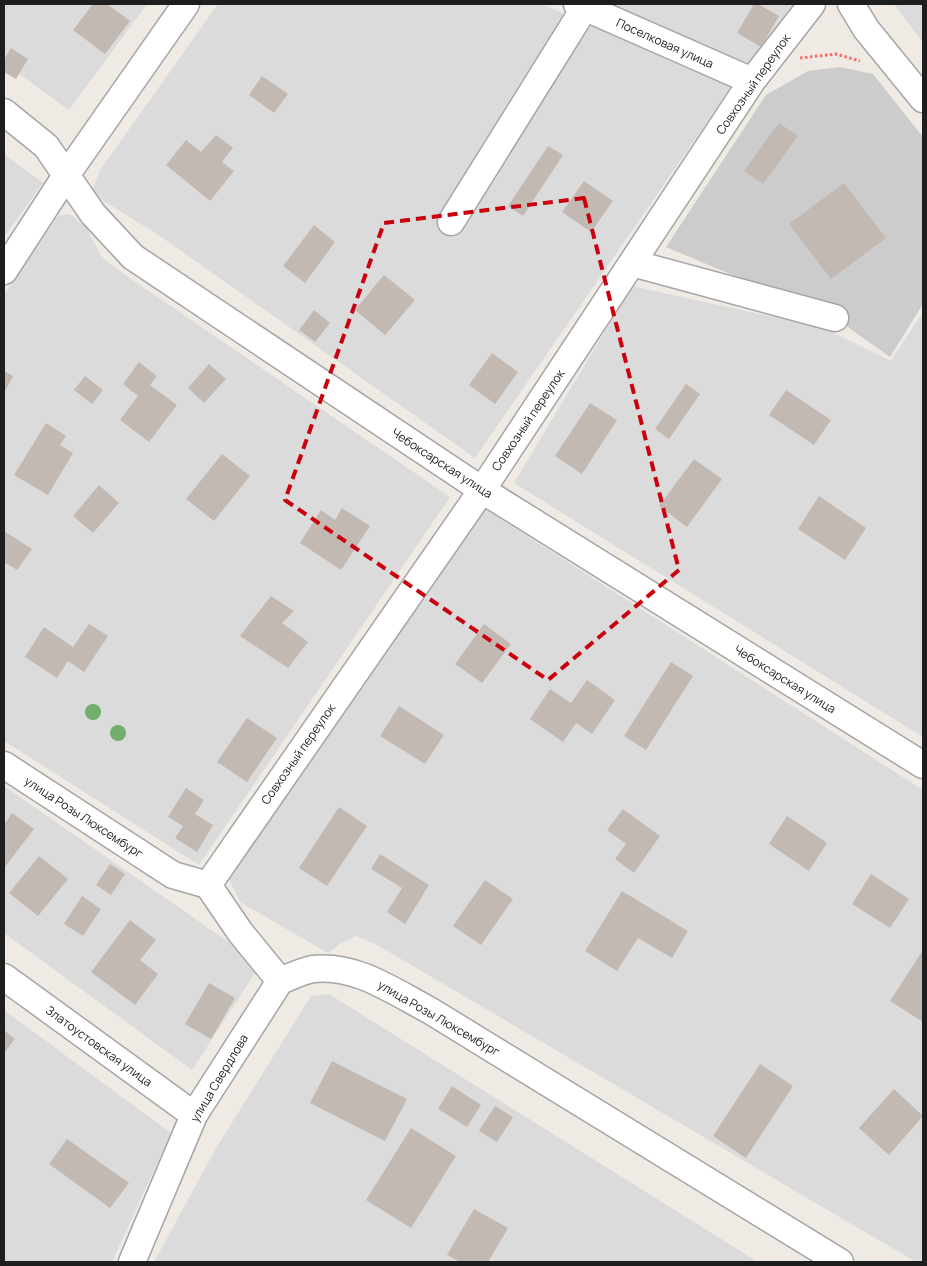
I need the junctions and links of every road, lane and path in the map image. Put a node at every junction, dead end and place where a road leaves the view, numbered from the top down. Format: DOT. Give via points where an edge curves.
graph roads {
  1 [pos="186,4"];
  2 [pos="812,4"];
  3 [pos="851,4"];
  4 [pos="581,5"];
  5 [pos="862,61"];
  6 [pos="792,62"];
  7 [pos="752,82"];
  8 [pos="923,99"];
  9 [pos="4,112"];
  10 [pos="67,174"];
  11 [pos="450,222"];
  12 [pos="632,263"];
  13 [pos="4,271"];
  14 [pos="835,318"];
  15 [pos="482,490"];
  16 [pos="923,764"];
  17 [pos="4,765"];
  18 [pos="208,885"];
  19 [pos="4,978"];
  20 [pos="280,980"];
  21 [pos="194,1115"];
  22 [pos="132,1262"];
  23 [pos="840,1262"];
  1 -- 10 [label="street"];
  2 -- 7 [label="street, Совхозный переулок"];
  3 -- 8 [label="street" via="866,29"];
  4 -- 7 [label="street, Поселковая улица"];
  4 -- 11 [label="street"];
  5 -- 6 [label="path" via="836,54 800,58"];
  7 -- 12 [label="street, Совхозный переулок"];
  9 -- 10 [label="street, Чебоксарская улица" via="46,146"];
  10 -- 13 [label="street"];
  10 -- 15 [label="street, Чебоксарская улица" via="93,214 133,257"];
  12 -- 14 [label="street"];
  12 -- 15 [label="street, Совхозный переулок"];
  15 -- 16 [label="street, Чебоксарская улица"];
  15 -- 18 [label="street, Совхозный переулок"];
  17 -- 18 [label="street, улица Розы Люксембург" via="172,875"];
  18 -- 20 [label="street" via="240,932"];
  19 -- 21 [label="street, Златоустовская улица"];
  20 -- 21 [label="street, улица Свердлова"];
  20 -- 23 [label="street, улица Розы Люксембург" via="312,970 343,970 371,979 429,1010"];
  21 -- 22 [label="street, улица Свердлова"];
}
